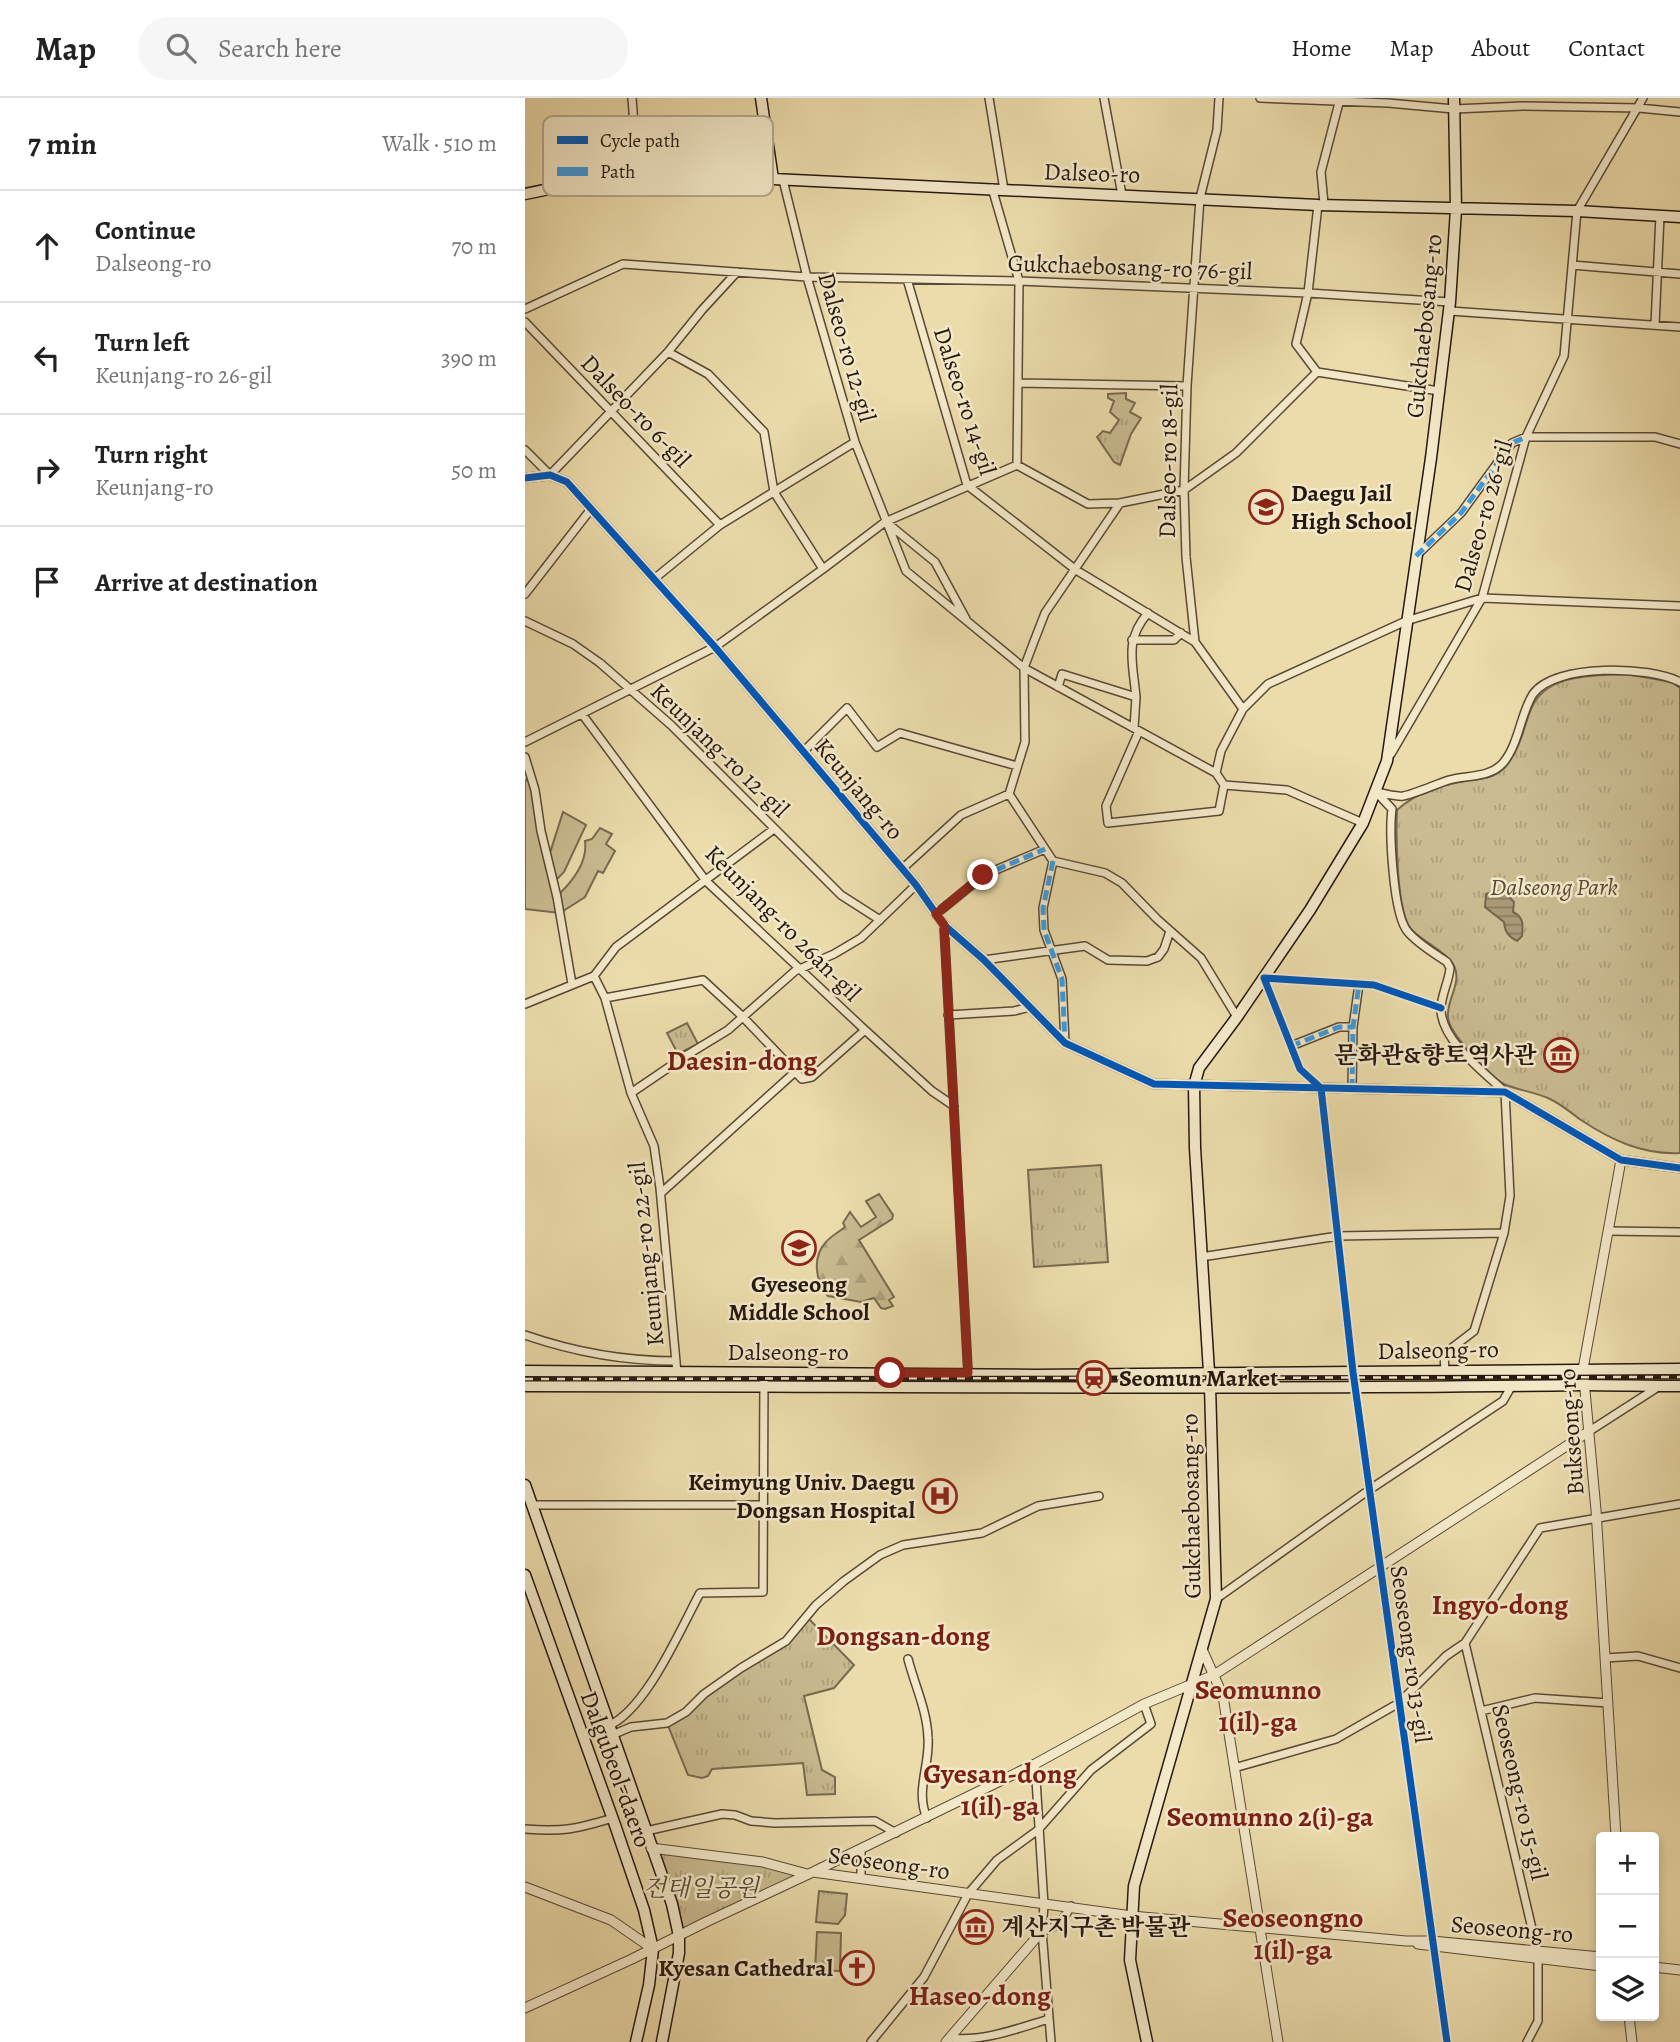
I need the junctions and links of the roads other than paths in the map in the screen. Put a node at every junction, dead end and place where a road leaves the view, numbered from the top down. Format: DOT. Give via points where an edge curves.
graph roads {
  1 [pos="632,98"];
  2 [pos="761,98"];
  3 [pos="989,98"];
  4 [pos="1104,98"];
  5 [pos="1220,98"];
  6 [pos="1260,98"];
  7 [pos="1643,98"];
  8 [pos="1340,100"];
  9 [pos="1523,102"];
  10 [pos="1454,103"];
  11 [pos="1639,108"];
  12 [pos="1680,112"];
  13 [pos="633,116"];
  14 [pos="765,116"];
  15 [pos="773,155"];
  16 [pos="773,179"];
  17 [pos="778,179"];
  18 [pos="992,188"];
  19 [pos="543,190"];
  20 [pos="1004,190"];
  21 [pos="525,194"];
  22 [pos="1122,195"];
  23 [pos="1200,198"];
  24 [pos="1321,204"];
  25 [pos="1456,209"];
  26 [pos="1577,211"];
  27 [pos="1660,216"];
  28 [pos="1680,217"];
  29 [pos="1572,265"];
  30 [pos="737,272"];
  31 [pos="1657,272"];
  32 [pos="1680,274"];
  33 [pos="807,276"];
  34 [pos="907,279"];
  35 [pos="1019,281"];
  36 [pos="1195,288"];
  37 [pos="1308,293"];
  38 [pos="1450,306"];
  39 [pos="525,310"];
  40 [pos="1567,318"];
  41 [pos="525,322"];
  42 [pos="1655,325"];
  43 [pos="1680,327"];
  44 [pos="668,352"];
  45 [pos="1317,372"];
  46 [pos="1018,383"];
  47 [pos="1187,386"];
  48 [pos="1439,391"];
  49 [pos="609,412"];
  50 [pos="1526,437"];
  51 [pos="855,442"];
  52 [pos="1680,444"];
  53 [pos="525,450"];
  54 [pos="1017,465"];
  55 [pos="550,475"];
  56 [pos="525,478"];
  57 [pos="967,485"];
  58 [pos="1184,490"];
  59 [pos="774,492"];
  60 [pos="1120,503"];
  61 [pos="591,509"];
  62 [pos="885,522"];
  63 [pos="720,525"];
  64 [pos="1416,556"];
  65 [pos="823,569"];
  66 [pos="1076,570"];
  67 [pos="654,579"];
  68 [pos="525,594"];
  69 [pos="1482,598"];
  70 [pos="1680,606"];
  71 [pos="1148,613"];
  72 [pos="525,621"];
  73 [pos="967,621"];
  74 [pos="1406,621"];
  75 [pos="1181,633"];
  76 [pos="1132,640"];
  77 [pos="1195,642"];
  78 [pos="715,647"];
  79 [pos="1024,668"];
  80 [pos="1680,682"];
  81 [pos="1058,687"];
  82 [pos="630,689"];
  83 [pos="1136,696"];
  84 [pos="1243,709"];
  85 [pos="582,714"];
  86 [pos="1136,729"];
  87 [pos="525,742"];
  88 [pos="803,752"];
  89 [pos="525,757"];
  90 [pos="1387,761"];
  91 [pos="1017,766"];
  92 [pos="1216,773"];
  93 [pos="1224,785"];
  94 [pos="1376,792"];
  95 [pos="1009,794"];
  96 [pos="1363,823"];
  97 [pos="774,829"];
  98 [pos="1045,849"];
  99 [pos="1053,861"];
  100 [pos="902,869"];
  101 [pos="706,881"];
  102 [pos="916,886"];
  103 [pos="936,914"];
  104 [pos="880,920"];
  105 [pos="944,925"];
  106 [pos="1170,931"];
  107 [pos="1052,951"];
  108 [pos="984,960"];
  109 [pos="799,970"];
  110 [pos="594,976"];
  111 [pos="1264,978"];
  112 [pos="572,984"];
  113 [pos="1359,984"];
  114 [pos="605,998"];
  115 [pos="525,1004"];
  116 [pos="1030,1007"];
  117 [pos="1441,1008"];
  118 [pos="948,1015"];
  119 [pos="742,1017"];
  120 [pos="1237,1017"];
  121 [pos="1353,1027"];
  122 [pos="865,1030"];
  123 [pos="1065,1043"];
  124 [pos="1291,1046"];
  125 [pos="795,1072"];
  126 [pos="1194,1086"];
  127 [pos="1321,1088"];
  128 [pos="1352,1089"];
  129 [pos="1505,1092"];
  130 [pos="631,1093"];
  131 [pos="954,1106"];
  132 [pos="1621,1160"];
  133 [pos="1680,1168"];
  134 [pos="661,1193"];
  135 [pos="1608,1231"];
  136 [pos="1680,1232"];
  137 [pos="1504,1233"];
  138 [pos="1338,1236"];
  139 [pos="1201,1256"];
  140 [pos="525,1335"];
  141 [pos="677,1367"];
  142 [pos="1678,1367"];
  143 [pos="1583,1369"];
  144 [pos="525,1371"];
  145 [pos="1445,1371"];
  146 [pos="1209,1372"];
  147 [pos="1353,1372"];
  148 [pos="968,1373"];
  149 [pos="764,1374"];
  150 [pos="1584,1385"];
  151 [pos="525,1386"];
  152 [pos="764,1386"];
  153 [pos="1210,1386"];
  154 [pos="1659,1386"];
  155 [pos="1680,1386"];
  156 [pos="1511,1387"];
  157 [pos="1356,1389"];
  158 [pos="1588,1432"];
  159 [pos="525,1485"];
  160 [pos="1369,1490"];
  161 [pos="1100,1496"];
  162 [pos="1680,1504"];
  163 [pos="532,1505"];
  164 [pos="763,1505"];
  165 [pos="1596,1520"];
  166 [pos="1380,1567"];
  167 [pos="525,1575"];
  168 [pos="528,1594"];
  169 [pos="1216,1599"];
  170 [pos="1465,1643"];
  171 [pos="1202,1649"];
  172 [pos="1605,1658"];
  173 [pos="908,1659"];
  174 [pos="1680,1668"];
  175 [pos="1214,1675"];
  176 [pos="1193,1683"];
  177 [pos="1399,1703"];
  178 [pos="1608,1703"];
  179 [pos="1144,1704"];
  180 [pos="1481,1711"];
  181 [pos="610,1730"];
  182 [pos="1035,1764"];
  183 [pos="1234,1768"];
  184 [pos="613,1818"];
  185 [pos="927,1818"];
  186 [pos="525,1829"];
  187 [pos="1038,1830"];
  188 [pos="646,1832"];
  189 [pos="1616,1832"];
  190 [pos="897,1833"];
  191 [pos="651,1848"];
  192 [pos="860,1849"];
  193 [pos="810,1873"];
  194 [pos="861,1879"];
  195 [pos="525,1887"];
  196 [pos="968,1894"];
  197 [pos="1044,1905"];
  198 [pos="1072,1906"];
  199 [pos="1132,1916"];
  200 [pos="1258,1926"];
  201 [pos="1042,1931"];
  202 [pos="679,1936"];
  203 [pos="1433,1944"];
  204 [pos="653,1949"];
  205 [pos="1537,1954"];
  206 [pos="1596,1957"];
  207 [pos="1596,1964"];
  208 [pos="1659,1968"];
  209 [pos="1680,1970"];
  210 [pos="525,2008"];
  211 [pos="1049,2019"];
  212 [pos="1630,2021"];
  213 [pos="948,2040"];
  214 [pos="636,2042"];
  215 [pos="661,2042"];
  216 [pos="870,2042"];
  217 [pos="1051,2042"];
  218 [pos="1147,2042"];
  219 [pos="1278,2042"];
  220 [pos="1447,2042"];
  221 [pos="1527,2042"];
  222 [pos="1632,2042"];
  1 -- 13 [label="street"];
  2 -- 14 [label="main road"];
  3 -- 20 [label="street"];
  4 -- 22 [label="street"];
  5 -- 23 [label="street, Dalseo-ro 18-gil"];
  6 -- 8 [label="street"];
  7 -- 11 [label="street"];
  8 -- 10 [label="street"];
  8 -- 24 [label="street" via="1321,172"];
  9 -- 10 [label="street"];
  9 -- 11 [label="street"];
  10 -- 25 [label="main road, Gukchaebosang-ro"];
  11 -- 12 [label="street"];
  11 -- 26 [label="street"];
  15 -- 17 [label="main road"];
  16 -- 17 [label="main road, Dalseo-ro"];
  17 -- 18 [label="main road, Dalseo-ro"];
  17 -- 33 [label="street, Dalseo-ro 12-gil"];
  18 -- 20 [label="main road, Dalseo-ro"];
  18 -- 35 [label="street"];
  19 -- 21 [label="main road, Dalseo-ro"];
  20 -- 22 [label="main road, Dalseo-ro"];
  22 -- 23 [label="main road, Dalseo-ro"];
  23 -- 24 [label="main road, Dalseo-ro"];
  23 -- 36 [label="street, Dalseo-ro 18-gil"];
  24 -- 25 [label="main road, Dalseo-ro"];
  24 -- 37 [label="street"];
  25 -- 26 [label="main road, Dalseo-ro"];
  25 -- 38 [label="main road, Gukchaebosang-ro"];
  26 -- 27 [label="main road, Dalseo-ro"];
  26 -- 29 [label="street, Dalseo-ro 26-gil"];
  27 -- 28 [label="main road, Dalseo-ro"];
  27 -- 31 [label="street"];
  29 -- 31 [label="street"];
  29 -- 40 [label="street, Dalseo-ro 26-gil"];
  30 -- 33 [label="street, Gukchaebosang-ro 76-gil"];
  30 -- 39 [label="street, Gukchaebosang-ro 76-gil" via="623,264"];
  30 -- 44 [label="street"];
  31 -- 32 [label="street"];
  31 -- 42 [label="street"];
  33 -- 34 [label="street, Gukchaebosang-ro 76-gil"];
  33 -- 51 [label="street, Dalseo-ro 12-gil"];
  34 -- 35 [label="street, Gukchaebosang-ro 76-gil"];
  34 -- 57 [label="street, Dalseo-ro 14-gil"];
  35 -- 36 [label="street, Gukchaebosang-ro 76-gil"];
  35 -- 46 [label="street"];
  36 -- 37 [label="street, Gukchaebosang-ro 76-gil"];
  36 -- 47 [label="street, Dalseo-ro 18-gil"];
  37 -- 38 [label="street, Gukchaebosang-ro 76-gil"];
  37 -- 45 [label="street" via="1296,344"];
  38 -- 40 [label="street, Gukchaebosang-ro 76-gil"];
  38 -- 48 [label="main road, Gukchaebosang-ro"];
  40 -- 42 [label="street, Gukchaebosang-ro 76-gil"];
  40 -- 50 [label="street, Dalseo-ro 26-gil" via="1564,356"];
  41 -- 49 [label="street, Dalseo-ro 6-gil"];
  42 -- 43 [label="street, Gukchaebosang-ro 76-gil"];
  44 -- 49 [label="street"];
  44 -- 59 [label="street" via="708,374 764,432"];
  45 -- 48 [label="street"];
  45 -- 58 [label="street" via="1236,453"];
  46 -- 47 [label="street"];
  46 -- 54 [label="street"];
  47 -- 58 [label="street, Dalseo-ro 18-gil"];
  48 -- 64 [label="main road, Gukchaebosang-ro"];
  49 -- 55 [label="street"];
  49 -- 63 [label="street, Dalseo-ro 6-gil"];
  50 -- 52 [label="street" via="1655,437"];
  50 -- 64 [label="street" via="1512,443 1461,513"];
  50 -- 69 [label="street, Dalseo-ro 26-gil"];
  51 -- 59 [label="street"];
  51 -- 62 [label="street, Dalseo-ro 12-gil"];
  53 -- 55 [label="street"];
  54 -- 57 [label="street"];
  54 -- 60 [label="street" via="1088,504"];
  55 -- 56 [label="street"];
  55 -- 61 [label="street, Keunjang-ro" via="567,482"];
  57 -- 62 [label="street"];
  57 -- 66 [label="street, Dalseo-ro 14-gil"];
  58 -- 60 [label="street"];
  58 -- 77 [label="street, Dalseo-ro 18-gil"];
  59 -- 63 [label="street"];
  59 -- 65 [label="street"];
  60 -- 66 [label="street"];
  61 -- 67 [label="street, Keunjang-ro"];
  61 -- 68 [label="street"];
  62 -- 65 [label="street"];
  62 -- 73 [label="street" via="935,562"];
  62 -- 73 [label="street, Dalseo-ro 12-gil" via="906,571"];
  63 -- 67 [label="street"];
  64 -- 74 [label="main road, Gukchaebosang-ro"];
  65 -- 78 [label="street"];
  66 -- 71 [label="street, Dalseo-ro 14-gil"];
  66 -- 79 [label="street" via="1045,613"];
  67 -- 78 [label="street, Keunjang-ro"];
  69 -- 70 [label="street"];
  69 -- 74 [label="street"];
  69 -- 90 [label="street, Dalseo-ro 26-gil"];
  71 -- 75 [label="street, Dalseo-ro 14-gil"];
  71 -- 76 [label="street"];
  72 -- 82 [label="street, Keunjang-ro 12-gil" via="573,644"];
  73 -- 79 [label="street, Dalseo-ro 12-gil"];
  74 -- 84 [label="street" via="1268,684"];
  74 -- 90 [label="main road, Gukchaebosang-ro"];
  75 -- 76 [label="street" via="1174,639"];
  75 -- 77 [label="street, Dalseo-ro 14-gil"];
  76 -- 83 [label="street"];
  77 -- 84 [label="street, Dalseo-ro 18-gil"];
  78 -- 82 [label="street"];
  78 -- 88 [label="street, Keunjang-ro"];
  79 -- 81 [label="street, Dalseo-ro 12-gil"];
  79 -- 91 [label="street" via="1025,742"];
  80 -- 94 [label="street" via="1663,674 1625,671 1592,671 1552,680 1535,691 1504,762 1490,772 1403,796"];
  81 -- 83 [label="street" via="1062,674"];
  81 -- 86 [label="street, Dalseo-ro 12-gil"];
  82 -- 85 [label="street"];
  82 -- 97 [label="street, Keunjang-ro 12-gil"];
  83 -- 86 [label="street"];
  84 -- 92 [label="street" via="1221,751"];
  85 -- 87 [label="street"];
  85 -- 101 [label="street, Keunjang-ro 26an-gil"];
  86 -- 92 [label="street, Dalseo-ro 12-gil"];
  86 -- 93 [label="street" via="1106,806 1108,823 1219,811"];
  88 -- 91 [label="street" via="847,708 877,747 899,733"];
  88 -- 100 [label="street, Keunjang-ro"];
  89 -- 112 [label="street"];
  90 -- 94 [label="main road, Gukchaebosang-ro"];
  91 -- 95 [label="street"];
  92 -- 93 [label="street, Dalseo-ro 12-gil"];
  93 -- 96 [label="street" via="1287,790"];
  94 -- 96 [label="main road, Gukchaebosang-ro"];
  94 -- 117 [label="street" via="1392,809 1389,824 1397,908 1406,931 1450,968"];
  95 -- 98 [label="street"];
  95 -- 100 [label="street" via="961,815"];
  96 -- 111 [label="main road, Gukchaebosang-ro"];
  97 -- 101 [label="street"];
  97 -- 104 [label="street, Keunjang-ro 12-gil" via="841,895"];
  98 -- 99 [label="street"];
  98 -- 103 [label="street" via="983,875"];
  99 -- 106 [label="street" via="1105,873 1122,883"];
  99 -- 107 [label="street" via="1043,908 1044,930"];
  100 -- 102 [label="street, Keunjang-ro"];
  101 -- 109 [label="street, Keunjang-ro 26an-gil"];
  101 -- 110 [label="street" via="615,947"];
  102 -- 103 [label="street, Keunjang-ro"];
  102 -- 104 [label="street"];
  103 -- 105 [label="street, Keunjang-ro"];
  104 -- 109 [label="street" via="861,938"];
  105 -- 108 [label="street, Keunjang-ro"];
  105 -- 118 [label="street"];
  106 -- 107 [label="street" via="1158,957 1146,961 1108,960 1085,946"];
  106 -- 120 [label="street" via="1201,958"];
  107 -- 108 [label="street"];
  107 -- 123 [label="street" via="1062,979"];
  108 -- 116 [label="street, Keunjang-ro"];
  109 -- 119 [label="street"];
  109 -- 122 [label="street, Keunjang-ro 26an-gil"];
  110 -- 112 [label="street"];
  110 -- 114 [label="street, Keunjang-ro 22-gil"];
  111 -- 113 [label="street"];
  111 -- 120 [label="main road, Gukchaebosang-ro"];
  111 -- 124 [label="street"];
  112 -- 115 [label="street"];
  113 -- 117 [label="street"];
  113 -- 121 [label="street"];
  114 -- 119 [label="street" via="703,980"];
  114 -- 130 [label="street, Keunjang-ro 22-gil"];
  116 -- 118 [label="street"];
  116 -- 123 [label="street, Keunjang-ro"];
  117 -- 129 [label="street" via="1452,1038"];
  118 -- 131 [label="street"];
  119 -- 125 [label="street"];
  119 -- 130 [label="street"];
  120 -- 126 [label="main road, Gukchaebosang-ro" via="1199,1068"];
  121 -- 124 [label="street" via="1339,1027"];
  121 -- 128 [label="street"];
  122 -- 125 [label="street" via="812,1077 802,1079"];
  122 -- 131 [label="street, Keunjang-ro 26an-gil"];
  123 -- 126 [label="street, Keunjang-ro" via="1154,1084"];
  124 -- 127 [label="street" via="1300,1069"];
  125 -- 134 [label="street"];
  126 -- 127 [label="street, Keunjang-ro"];
  126 -- 139 [label="main road, Gukchaebosang-ro"];
  127 -- 128 [label="street, Keunjang-ro"];
  127 -- 138 [label="street, Seoseong-ro 13-gil"];
  128 -- 129 [label="street, Keunjang-ro"];
  129 -- 132 [label="street"];
  129 -- 137 [label="street" via="1510,1196"];
  130 -- 134 [label="street, Keunjang-ro 22-gil" via="654,1146"];
  131 -- 148 [label="street"];
  132 -- 133 [label="street"];
  132 -- 135 [label="street, Bukseong-ro"];
  134 -- 141 [label="street, Keunjang-ro 22-gil"];
  135 -- 136 [label="street"];
  135 -- 143 [label="street, Bukseong-ro"];
  137 -- 138 [label="street"];
  137 -- 145 [label="street" via="1474,1331 1444,1354"];
  138 -- 139 [label="street"];
  138 -- 147 [label="street, Seoseong-ro 13-gil"];
  139 -- 146 [label="main road, Gukchaebosang-ro"];
  140 -- 141 [label="street" via="562,1348"];
  141 -- 144 [label="main road, Dalseong-ro"];
  141 -- 149 [label="main road, Dalseong-ro"];
  142 -- 143 [label="main road, Dalseong-ro"];
  143 -- 145 [label="main road, Dalseong-ro"];
  143 -- 150 [label="street, Bukseong-ro"];
  145 -- 147 [label="main road, Dalseong-ro"];
  146 -- 147 [label="main road, Dalseong-ro"];
  146 -- 148 [label="main road, Dalseong-ro"];
  146 -- 153 [label="main road, Gukchaebosang-ro"];
  147 -- 157 [label="street, Seoseong-ro 13-gil"];
  148 -- 149 [label="main road, Dalseong-ro"];
  149 -- 152 [label="street"];
  150 -- 154 [label="main road"];
  150 -- 156 [label="main road"];
  150 -- 158 [label="street, Bukseong-ro"];
  151 -- 152 [label="main road"];
  152 -- 153 [label="main road"];
  152 -- 164 [label="street"];
  153 -- 157 [label="main road"];
  153 -- 169 [label="main road, Gukchaebosang-ro"];
  154 -- 155 [label="main road"];
  154 -- 158 [label="street"];
  156 -- 157 [label="main road"];
  156 -- 160 [label="street" via="1503,1401"];
  157 -- 160 [label="street, Seoseong-ro 13-gil"];
  158 -- 165 [label="street, Bukseong-ro"];
  158 -- 166 [label="street"];
  159 -- 163 [label="main road, Dalgubeol-daero"];
  160 -- 166 [label="street, Seoseong-ro 13-gil"];
  160 -- 169 [label="street"];
  161 -- 181 [label="street" via="1038,1506 982,1533 902,1545 880,1555 816,1605 786,1641 704,1694 686,1712 667,1723"];
  162 -- 165 [label="street"];
  163 -- 164 [label="street"];
  163 -- 181 [label="main road, Dalgubeol-daero"];
  164 -- 181 [label="street" via="763,1592 700,1593 646,1692"];
  165 -- 170 [label="street" via="1541,1528"];
  165 -- 172 [label="street, Bukseong-ro"];
  166 -- 175 [label="street"];
  166 -- 177 [label="street, Seoseong-ro 13-gil"];
  167 -- 168 [label="main road, Dalgubeol-daero"];
  168 -- 184 [label="main road, Dalgubeol-daero"];
  169 -- 171 [label="main road, Gukchaebosang-ro"];
  170 -- 177 [label="street"];
  170 -- 180 [label="street, Seoseong-ro 15-gil"];
  171 -- 175 [label="street"];
  171 -- 176 [label="main road, Gukchaebosang-ro"];
  172 -- 174 [label="street" via="1638,1657"];
  172 -- 178 [label="street, Bukseong-ro"];
  173 -- 185 [label="street" via="927,1719 922,1807"];
  175 -- 176 [label="street"];
  175 -- 183 [label="street" via="1223,1696"];
  176 -- 179 [label="street"];
  176 -- 199 [label="main road, Gukchaebosang-ro" via="1134,1886"];
  177 -- 183 [label="street" via="1336,1739"];
  177 -- 203 [label="street, Seoseong-ro 13-gil"];
  178 -- 180 [label="street" via="1535,1698"];
  178 -- 189 [label="street, Bukseong-ro"];
  179 -- 182 [label="street"];
  179 -- 187 [label="street, Seoseong-ro" via="1151,1724 1091,1770"];
  180 -- 205 [label="street, Seoseong-ro 15-gil"];
  181 -- 188 [label="main road, Dalgubeol-daero"];
  182 -- 185 [label="street"];
  182 -- 187 [label="street"];
  183 -- 200 [label="street"];
  184 -- 186 [label="street" via="558,1832"];
  184 -- 204 [label="main road, Dalgubeol-daero"];
  185 -- 190 [label="street"];
  187 -- 196 [label="street, Seoseong-ro" via="997,1860"];
  187 -- 197 [label="street"];
  188 -- 190 [label="street, Dalgubeol-daero" via="722,1814 775,1823 875,1821"];
  188 -- 191 [label="main road, Dalgubeol-daero"];
  190 -- 192 [label="street"];
  191 -- 193 [label="street"];
  191 -- 202 [label="main road, Dalgubeol-daero"];
  192 -- 193 [label="street"];
  192 -- 194 [label="street"];
  193 -- 194 [label="street, Seoseong-ro"];
  193 -- 202 [label="street, Seoseong-ro"];
  194 -- 196 [label="street, Seoseong-ro"];
  195 -- 204 [label="street" via="611,1920"];
  196 -- 197 [label="street, Seoseong-ro"];
  196 -- 216 [label="street, Seoseong-ro" via="924,1977"];
  197 -- 198 [label="street, Seoseong-ro"];
  197 -- 201 [label="street"];
  198 -- 199 [label="street, Seoseong-ro"];
  198 -- 201 [label="street" via="1053,1929"];
  199 -- 200 [label="street, Seoseong-ro"];
  199 -- 218 [label="main road, Gukchaebosang-ro" via="1131,1960"];
  200 -- 203 [label="street, Seoseong-ro"];
  200 -- 219 [label="street"];
  201 -- 211 [label="street"];
  201 -- 213 [label="street"];
  202 -- 204 [label="street, Seoseong-ro"];
  202 -- 215 [label="main road, Dalgubeol-daero" via="677,1972"];
  203 -- 205 [label="street, Seoseong-ro"];
  203 -- 220 [label="street, Seoseong-ro 13-gil"];
  204 -- 210 [label="street, Seoseong-ro"];
  204 -- 214 [label="main road, Dalgubeol-daero"];
  205 -- 206 [label="street, Seoseong-ro"];
  205 -- 207 [label="street"];
  205 -- 221 [label="street, Seoseong-ro 15-gil" via="1538,2021"];
  208 -- 209 [label="street"];
  211 -- 213 [label="street" via="993,2035"];
  211 -- 217 [label="street"];
  212 -- 222 [label="street"];
}
